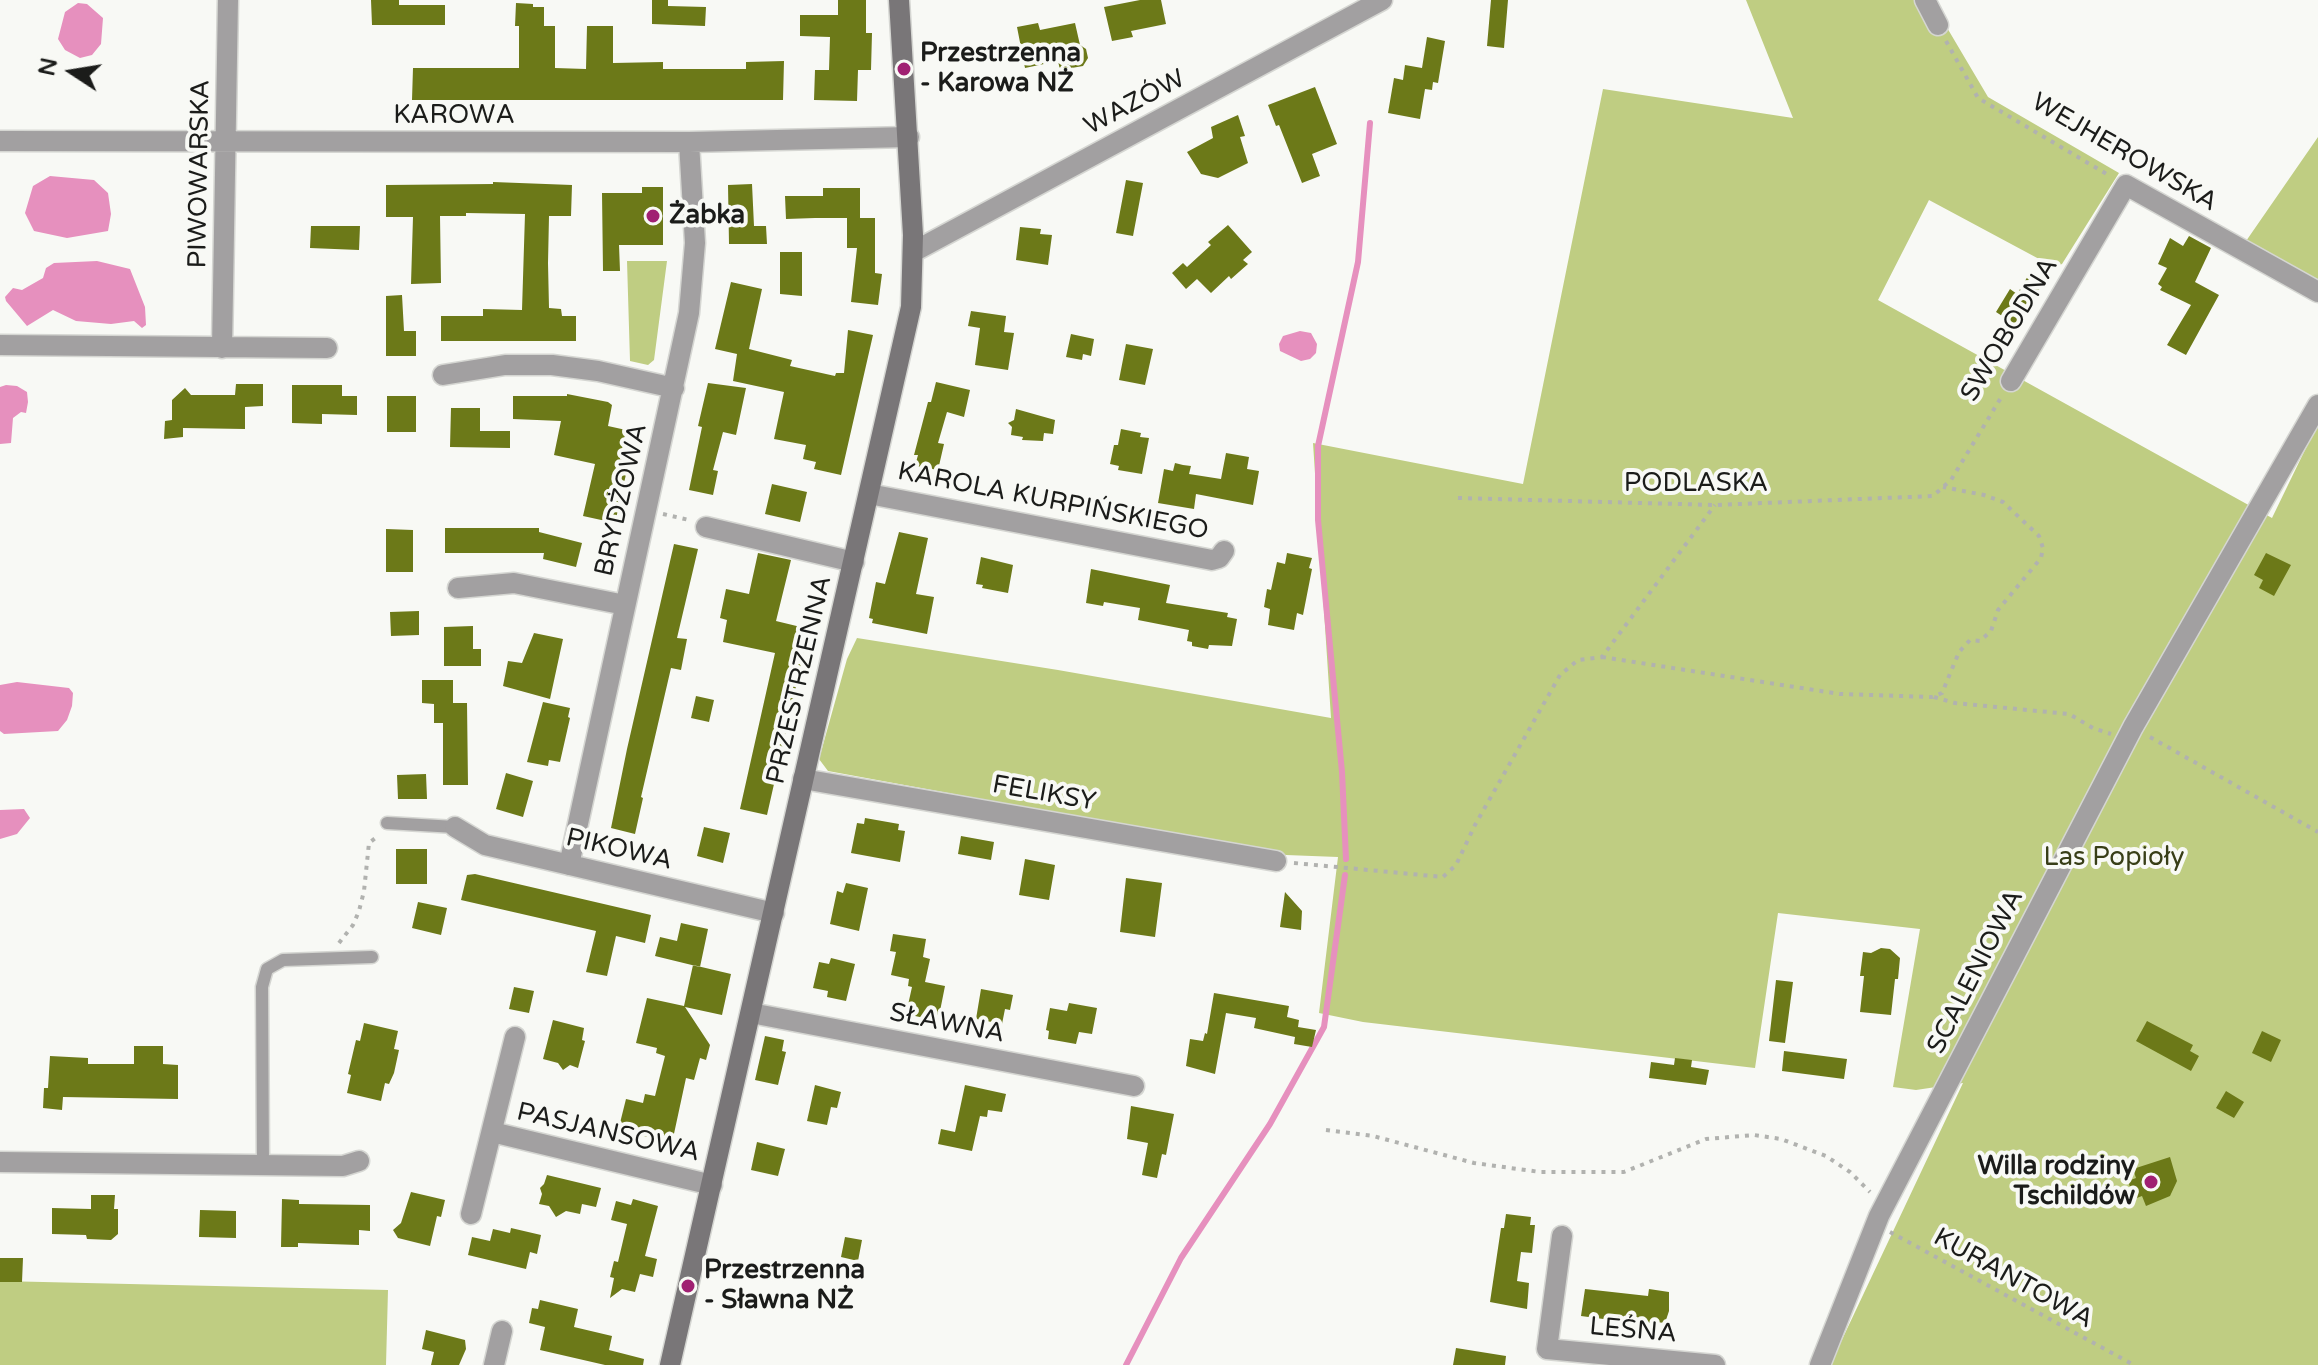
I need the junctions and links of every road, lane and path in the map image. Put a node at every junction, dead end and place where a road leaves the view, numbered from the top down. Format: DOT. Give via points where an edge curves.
graph roads {
  1 [pos="228,0"];
  2 [pos="899,0"];
  3 [pos="1382,0"];
  4 [pos="1925,0"];
  5 [pos="1938,25"];
  6 [pos="909,137"];
  7 [pos="0,141"];
  8 [pos="227,141"];
  9 [pos="689,142"];
  10 [pos="2126,185"];
  11 [pos="913,252"];
  12 [pos="2318,292"];
  13 [pos="0,345"];
  14 [pos="222,348"];
  15 [pos="327,348"];
  16 [pos="443,375"];
  17 [pos="2011,381"];
  18 [pos="674,388"];
  19 [pos="2318,405"];
  20 [pos="1943,487"];
  21 [pos="869,494"];
  22 [pos="1933,496"];
  23 [pos="1458,498"];
  24 [pos="1715,505"];
  25 [pos="646,510"];
  26 [pos="706,527"];
  27 [pos="1224,551"];
  28 [pos="854,562"];
  29 [pos="458,588"];
  30 [pos="625,605"];
  31 [pos="1602,657"];
  32 [pos="1932,697"];
  33 [pos="2130,733"];
  34 [pos="803,779"];
  35 [pos="393,822"];
  36 [pos="455,827"];
  37 [pos="2318,832"];
  38 [pos="1276,861"];
  39 [pos="569,865"];
  40 [pos="774,913"];
  41 [pos="372,957"];
  42 [pos="323,958"];
  43 [pos="751,1013"];
  44 [pos="515,1037"];
  45 [pos="1134,1086"];
  46 [pos="1326,1130"];
  47 [pos="492,1132"];
  48 [pos="359,1161"];
  49 [pos="0,1162"];
  50 [pos="263,1166"];
  51 [pos="712,1185"];
  52 [pos="471,1214"];
  53 [pos="1878,1218"];
  54 [pos="1562,1236"];
  55 [pos="502,1331"];
  56 [pos="1545,1357"];
  57 [pos="494,1365"];
  58 [pos="670,1365"];
  59 [pos="1715,1365"];
  60 [pos="1820,1365"];
  61 [pos="2134,1365"];
  1 -- 8 [label="street, PIWOWARSKA"];
  2 -- 6 [label="street, PRZESTRZENNA"];
  3 -- 11 [label="street, WAZÓW"];
  4 -- 5 [label="street"];
  5 -- 10 [label="path, WEJHEROWSKA" via="1978,98"];
  6 -- 9 [label="street, KAROWA"];
  6 -- 11 [label="street, PRZESTRZENNA"];
  7 -- 8 [label="street, KAROWA"];
  8 -- 9 [label="street, KAROWA"];
  8 -- 14 [label="street, PIWOWARSKA"];
  9 -- 18 [label="street, BRYDŻOWA" via="695,261"];
  10 -- 12 [label="street, WEJHEROWSKA"];
  10 -- 17 [label="street, SWOBODNA"];
  11 -- 21 [label="street, PRZESTRZENNA" via="911,307"];
  13 -- 14 [label="street"];
  14 -- 15 [label="street"];
  16 -- 18 [label="street" via="505,365 552,365"];
  17 -- 20 [label="path, SWOBODNA"];
  18 -- 25 [label="street, BRYDŻOWA"];
  19 -- 33 [label="street, SCALENIOWA"];
  20 -- 22 [label="path, SWOBODNA"];
  20 -- 32 [label="path" via="2003,502 2039,536 2043,548 2041,558 1998,610 1991,631 1959,652 1942,693"];
  21 -- 27 [label="street, KAROLA KURPIŃSKIEGO" via="1212,560"];
  21 -- 28 [label="street, PRZESTRZENNA"];
  22 -- 24 [label="path, PODLASKA"];
  23 -- 24 [label="path, PODLASKA"];
  24 -- 31 [label="path"];
  25 -- 26 [label="path"];
  25 -- 30 [label="street, BRYDŻOWA"];
  26 -- 28 [label="street"];
  28 -- 34 [label="street, PRZESTRZENNA"];
  29 -- 30 [label="street" via="514,583"];
  30 -- 39 [label="street, BRYDŻOWA"];
  31 -- 32 [label="path" via="1840,694"];
  31 -- 38 [label="path" via="1578,660 1560,675 1456,865 1443,877"];
  32 -- 33 [label="path" via="2069,714 2093,728"];
  33 -- 37 [label="path"];
  33 -- 53 [label="street, SCALENIOWA"];
  34 -- 38 [label="street, FELIKSY"];
  34 -- 40 [label="street, PRZESTRZENNA"];
  35 -- 36 [label="lane"];
  35 -- 42 [label="path" via="390,833 369,843 359,911 345,937"];
  36 -- 39 [label="street, PIKOWA" via="485,845"];
  39 -- 40 [label="street, PIKOWA"];
  40 -- 43 [label="street, PRZESTRZENNA"];
  41 -- 42 [label="lane"];
  42 -- 50 [label="lane" via="283,960 264,977"];
  43 -- 45 [label="street, SŁAWNA"];
  43 -- 51 [label="street, PRZESTRZENNA"];
  44 -- 47 [label="street, PASJANSOWA"];
  46 -- 53 [label="path" via="1540,1172 1624,1172 1706,1139 1781,1139 1826,1156 1850,1172 1869,1191"];
  47 -- 51 [label="street, PASJANSOWA"];
  47 -- 52 [label="street, PASJANSOWA"];
  48 -- 50 [label="street" via="343,1166"];
  49 -- 50 [label="street"];
  51 -- 58 [label="street, PRZESTRZENNA"];
  53 -- 60 [label="street, SCALENIOWA"];
  53 -- 61 [label="path, KURANTOWA"];
  54 -- 56 [label="street, LEŚNA"];
  55 -- 57 [label="street"];
  56 -- 59 [label="street, LEŚNA"];
}
